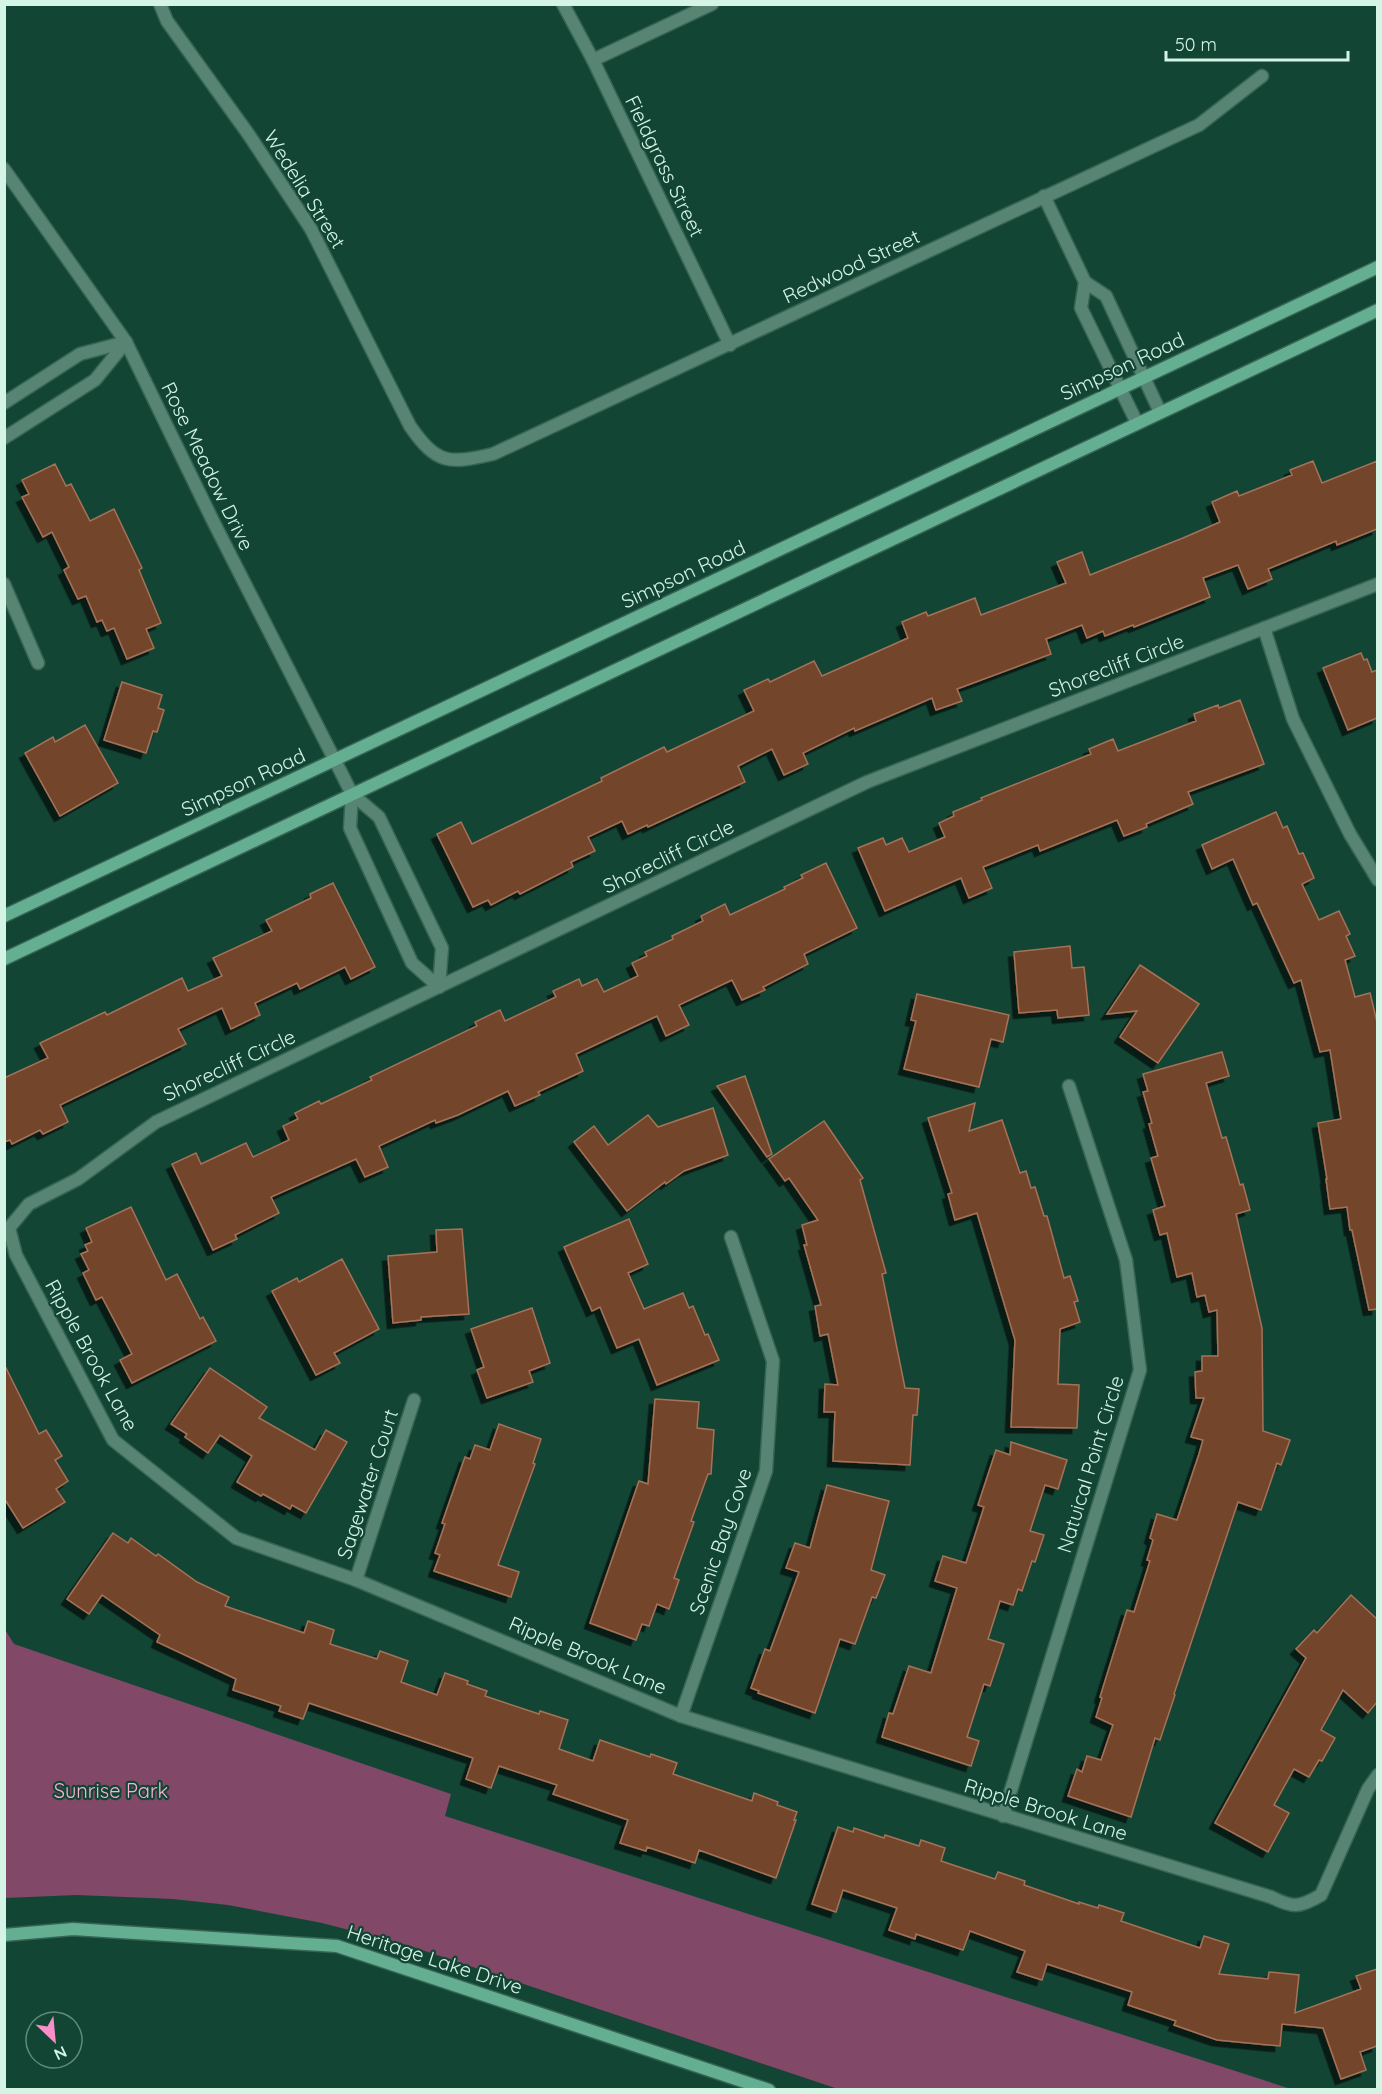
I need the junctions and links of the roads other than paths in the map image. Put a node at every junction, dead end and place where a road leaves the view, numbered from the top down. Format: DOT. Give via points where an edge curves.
graph roads {
  1 [pos="160,4"];
  2 [pos="563,4"];
  3 [pos="712,4"];
  4 [pos="593,60"];
  5 [pos="1262,76"];
  6 [pos="4,169"];
  7 [pos="1044,196"];
  8 [pos="1377,267"];
  9 [pos="1084,282"];
  10 [pos="1377,310"];
  11 [pos="126,342"];
  12 [pos="730,345"];
  13 [pos="1144,377"];
  14 [pos="1120,389"];
  15 [pos="4,403"];
  16 [pos="1160,412"];
  17 [pos="1137,423"];
  18 [pos="4,438"];
  19 [pos="443,459"];
  20 [pos="4,584"];
  21 [pos="1377,584"];
  22 [pos="1264,628"];
  23 [pos="38,663"];
  24 [pos="334,760"];
  25 [pos="352,794"];
  26 [pos="1377,880"];
  27 [pos="4,916"];
  28 [pos="4,959"];
  29 [pos="439,987"];
  30 [pos="1069,1086"];
  31 [pos="9,1228"];
  32 [pos="731,1237"];
  33 [pos="414,1400"];
  34 [pos="356,1580"];
  35 [pos="681,1716"];
  36 [pos="1377,1775"];
  37 [pos="1003,1816"];
  38 [pos="4,1935"];
  39 [pos="769,2090"];
  1 -- 19 [label="street, Wedelia Street" via="167,21 311,229 410,426 424,446"];
  2 -- 4 [label="street, Fieldgrass Street"];
  3 -- 4 [label="street"];
  4 -- 12 [label="street, Fieldgrass Street"];
  5 -- 7 [label="street, Redwood Street" via="1199,125"];
  6 -- 11 [label="street, Rose Meadow Drive"];
  7 -- 9 [label="street"];
  7 -- 12 [label="street, Redwood Street"];
  8 -- 13 [label="main road, Simpson Road"];
  9 -- 13 [label="street" via="1106,296"];
  9 -- 14 [label="street" via="1081,308"];
  10 -- 16 [label="main road"];
  11 -- 15 [label="street" via="80,354"];
  11 -- 18 [label="street" via="95,380"];
  11 -- 24 [label="street, Rose Meadow Drive"];
  12 -- 19 [label="street, Redwood Street" via="493,454 466,460"];
  13 -- 14 [label="main road, Simpson Road"];
  13 -- 16 [label="street"];
  14 -- 17 [label="street"];
  14 -- 24 [label="main road, Simpson Road"];
  16 -- 17 [label="main road"];
  17 -- 25 [label="main road"];
  20 -- 23 [label="street"];
  21 -- 22 [label="street, Shorecliff Circle"];
  22 -- 26 [label="street" via="1293,719"];
  22 -- 29 [label="street, Shorecliff Circle" via="867,782"];
  24 -- 25 [label="street, Rose Meadow Drive"];
  24 -- 27 [label="main road, Simpson Road"];
  25 -- 28 [label="main road"];
  25 -- 29 [label="street" via="350,828 412,963"];
  25 -- 29 [label="street" via="379,817 442,948"];
  29 -- 31 [label="street, Shorecliff Circle" via="156,1122 78,1179 29,1204"];
  30 -- 37 [label="street, Natuical Point Circle" via="1126,1260 1140,1370"];
  31 -- 34 [label="street, Ripple Brook Lane" via="16,1256 113,1440 236,1538"];
  32 -- 35 [label="street, Scenic Bay Cove" via="773,1361 766,1472"];
  33 -- 34 [label="street, Sagewater Court"];
  34 -- 35 [label="street, Ripple Brook Lane"];
  35 -- 37 [label="street, Ripple Brook Lane"];
  36 -- 37 [label="street, Ripple Brook Lane" via="1321,1895 1307,1904 1288,1906 1271,1897"];
  38 -- 39 [label="main road, Heritage Lake Drive" via="74,1929 337,1946"];
}
